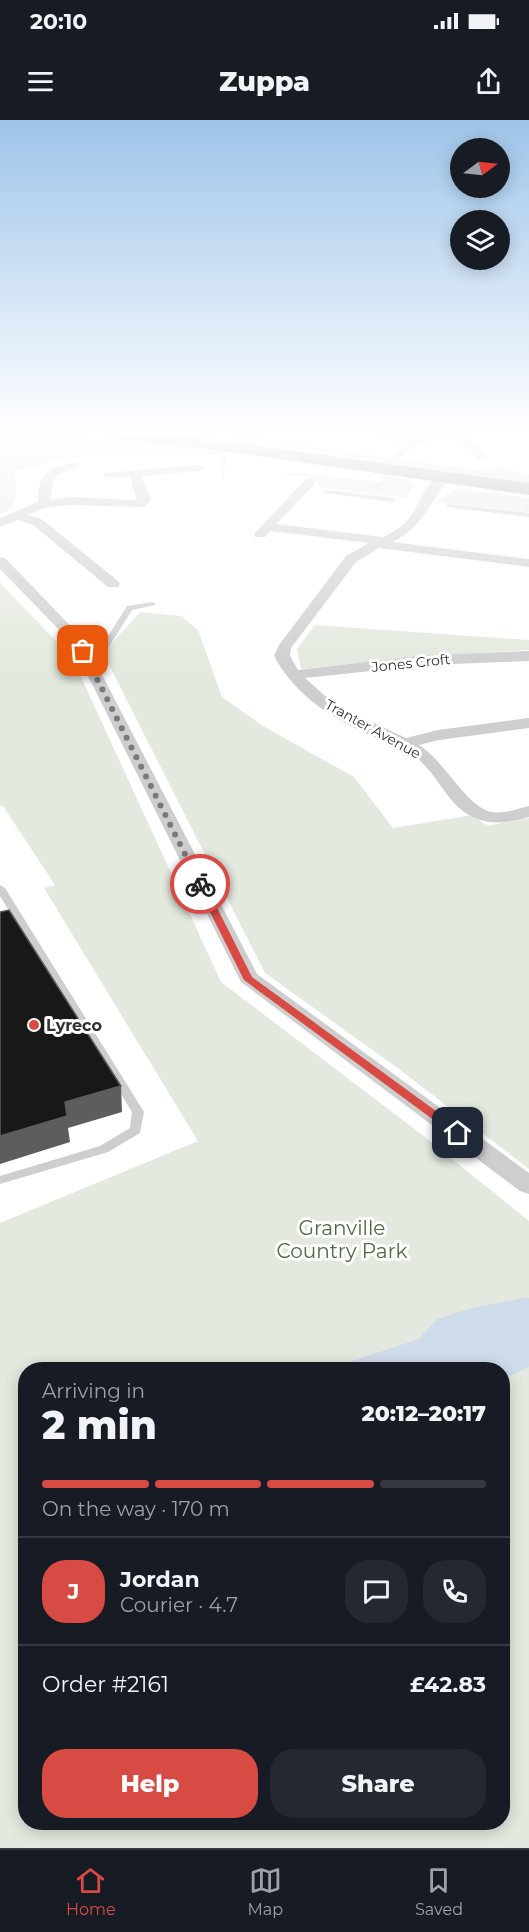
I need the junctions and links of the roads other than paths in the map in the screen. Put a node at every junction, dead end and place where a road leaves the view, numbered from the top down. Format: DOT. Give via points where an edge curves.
graph roads {
  1 [pos="15,515"];
  2 [pos="279,515"];
  3 [pos="418,515"];
  4 [pos="0,523"];
  5 [pos="381,542"];
  6 [pos="0,561"];
  7 [pos="529,563"];
  8 [pos="112,584"];
  9 [pos="153,604"];
  10 [pos="83,651"];
  11 [pos="529,656"];
  12 [pos="293,675"];
  13 [pos="529,723"];
  14 [pos="404,744"];
  15 [pos="529,811"];
  16 [pos="0,888"];
  17 [pos="0,1180"];
  18 [pos="529,1185"];
  1 -- 4 [label="street"];
  1 -- 8 [label="street" via="37,522"];
  2 -- 5 [label="street" via="262,532"];
  3 -- 5 [label="street, Tranter Avenue" via="400,534"];
  5 -- 7 [label="street"];
  5 -- 12 [label="street, Tranter Avenue" via="351,559 284,648 282,656"];
  6 -- 10 [label="street" via="77,640"];
  9 -- 10 [label="lane" via="129,608 104,648"];
  10 -- 18 [label="street" via="248,978"];
  11 -- 12 [label="street, Jones Croft" via="427,660"];
  12 -- 14 [label="street, Tranter Avenue" via="317,698"];
  13 -- 14 [label="street" via="438,735"];
  14 -- 15 [label="street, Tranter Avenue" via="428,759 464,804 480,814 493,818"];
  16 -- 17 [label="lane" via="138,1112 136,1130 104,1149"];
}
